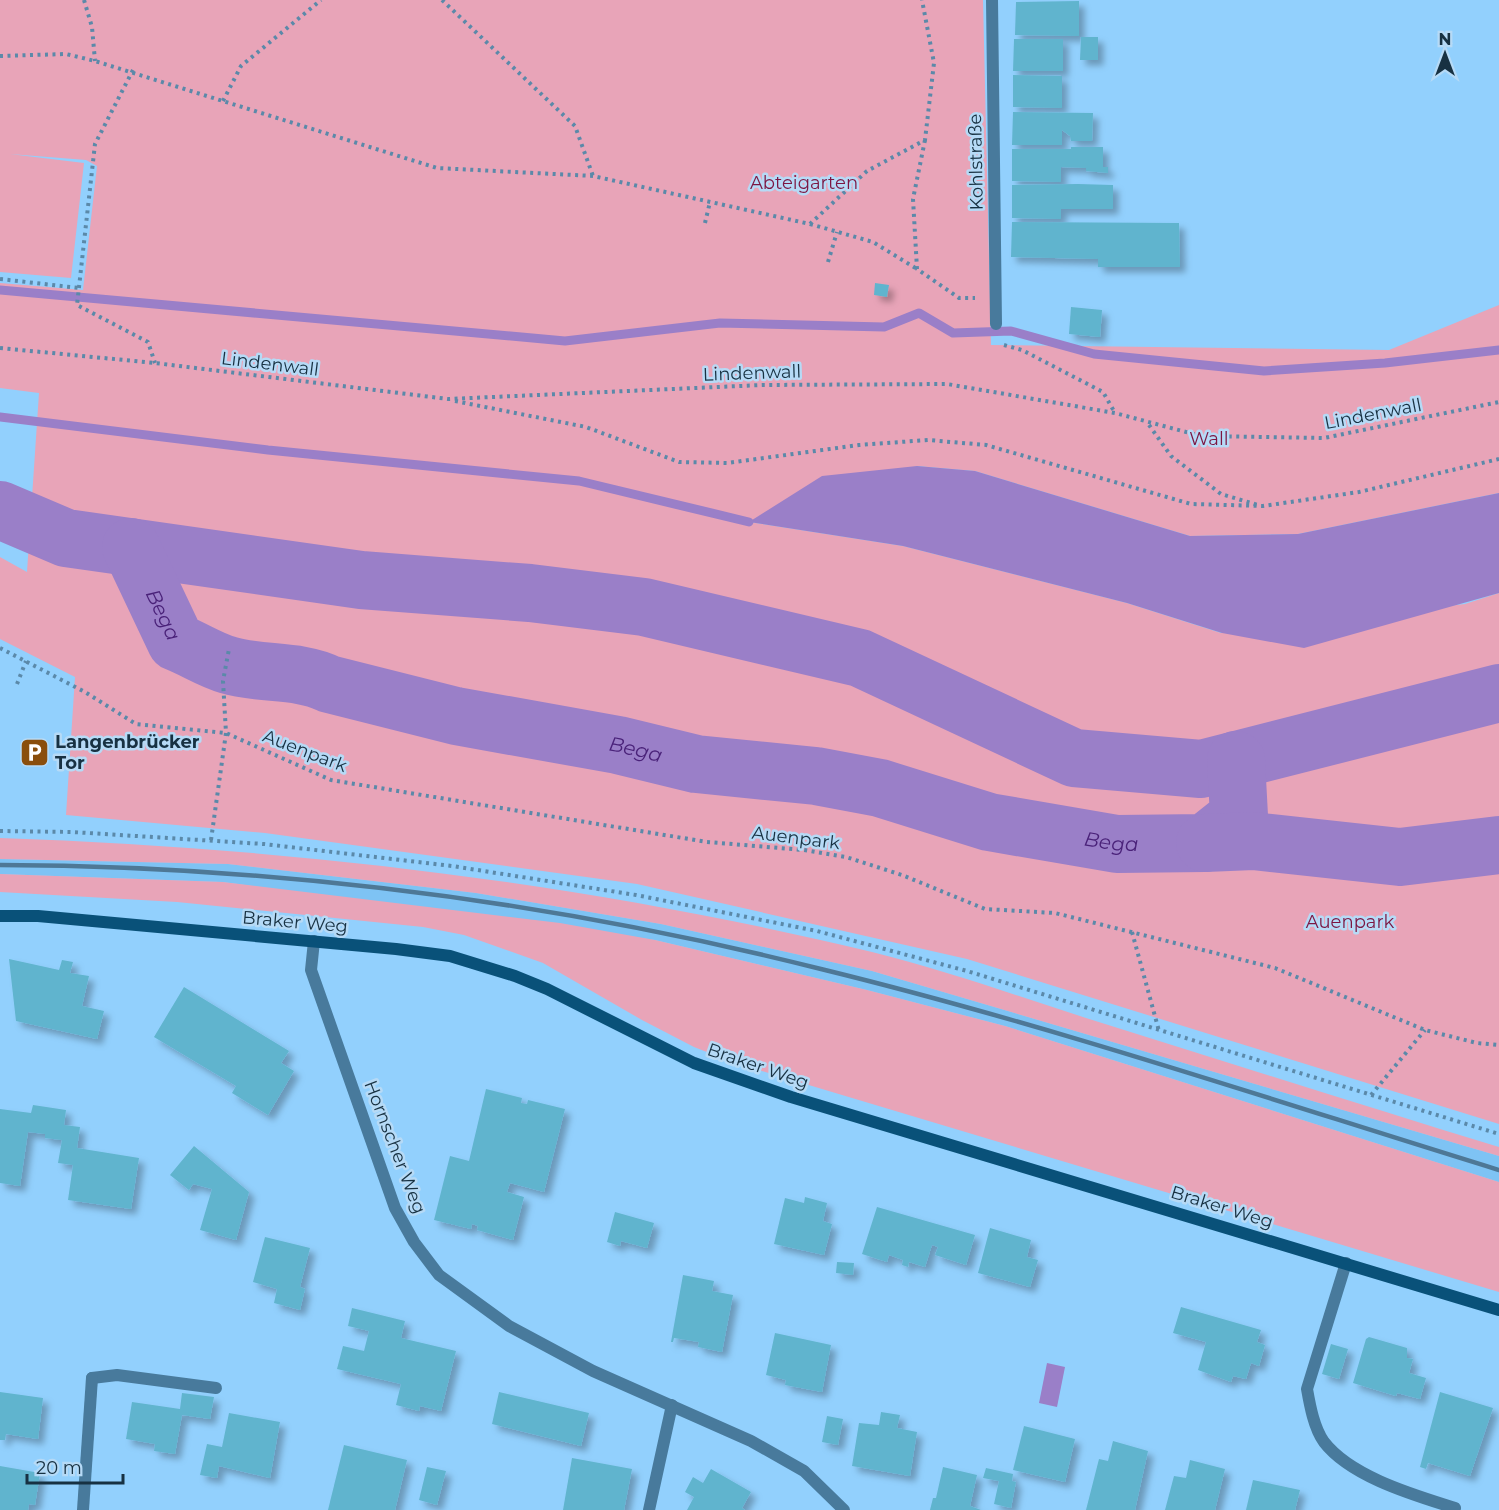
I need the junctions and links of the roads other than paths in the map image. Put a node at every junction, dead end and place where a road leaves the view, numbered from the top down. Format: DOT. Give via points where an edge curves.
graph roads {
  1 [pos="992,0"];
  2 [pos="996,324"];
  3 [pos="0,916"];
  4 [pos="314,941"];
  5 [pos="1346,1263"];
  6 [pos="1499,1310"];
  7 [pos="216,1388"];
  8 [pos="672,1405"];
  9 [pos="1455,1508"];
  10 [pos="82,1510"];
  11 [pos="649,1510"];
  12 [pos="844,1510"];
  1 -- 2 [label="street, Kohlstraße"];
  3 -- 4 [label="street, Braker Weg" via="38,916"];
  4 -- 5 [label="street, Braker Weg" via="450,956 482,964 547,989 597,1017 729,1077"];
  4 -- 8 [label="street, Hornscher Weg" via="311,970 395,1208 439,1275 509,1326 593,1371"];
  5 -- 6 [label="street, Braker Weg"];
  5 -- 9 [label="street" via="1307,1389 1323,1440 1340,1459 1406,1492"];
  7 -- 10 [label="street" via="117,1375 92,1378"];
  8 -- 11 [label="street"];
  8 -- 12 [label="street, Hornscher Weg" via="751,1441 804,1471"];
}
